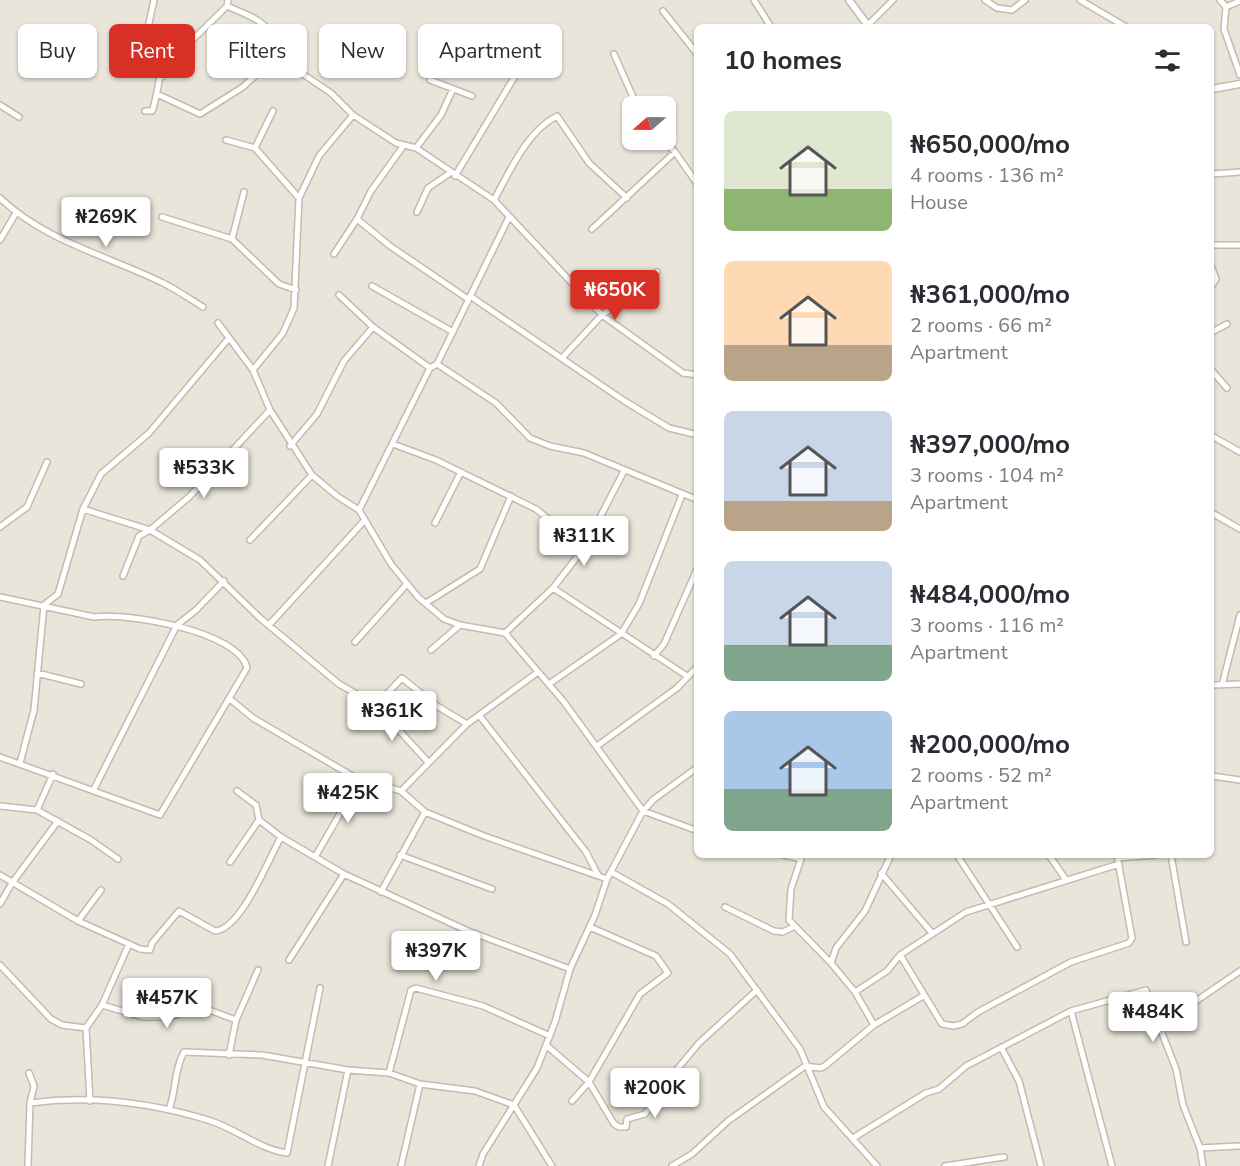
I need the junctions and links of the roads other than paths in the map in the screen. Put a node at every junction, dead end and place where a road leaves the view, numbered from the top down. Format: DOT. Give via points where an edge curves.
graph roads {
  1 [pos="154,0"];
  2 [pos="754,0"];
  3 [pos="849,0"];
  4 [pos="893,0"];
  5 [pos="985,0"];
  6 [pos="1025,0"];
  7 [pos="1080,0"];
  8 [pos="1220,0"];
  9 [pos="1240,1"];
  10 [pos="228,3"];
  11 [pos="1226,7"];
  12 [pos="663,11"];
  13 [pos="264,24"];
  14 [pos="769,24"];
  15 [pos="867,24"];
  16 [pos="870,24"];
  17 [pos="1121,24"];
  18 [pos="694,50"];
  19 [pos="614,54"];
  20 [pos="1240,75"];
  21 [pos="307,77"];
  22 [pos="253,78"];
  23 [pos="514,78"];
  24 [pos="162,79"];
  25 [pos="430,80"];
  26 [pos="1240,84"];
  27 [pos="453,89"];
  28 [pos="1214,89"];
  29 [pos="156,94"];
  30 [pos="472,96"];
  31 [pos="633,96"];
  32 [pos="0,105"];
  33 [pos="145,111"];
  34 [pos="273,111"];
  35 [pos="353,115"];
  36 [pos="19,117"];
  37 [pos="226,140"];
  38 [pos="405,145"];
  39 [pos="255,148"];
  40 [pos="416,148"];
  41 [pos="675,152"];
  42 [pos="1240,172"];
  43 [pos="1214,174"];
  44 [pos="453,175"];
  45 [pos="694,179"];
  46 [pos="244,192"];
  47 [pos="0,198"];
  48 [pos="299,198"];
  49 [pos="627,198"];
  50 [pos="494,200"];
  51 [pos="417,212"];
  52 [pos="16,213"];
  53 [pos="162,217"];
  54 [pos="509,217"];
  55 [pos="357,219"];
  56 [pos="592,229"];
  57 [pos="232,238"];
  58 [pos="0,240"];
  59 [pos="1214,245"];
  60 [pos="1240,245"];
  61 [pos="334,254"];
  62 [pos="657,272"];
  63 [pos="372,286"];
  64 [pos="296,290"];
  65 [pos="339,295"];
  66 [pos="469,298"];
  67 [pos="202,308"];
  68 [pos="602,315"];
  69 [pos="218,324"];
  70 [pos="1227,324"];
  71 [pos="373,327"];
  72 [pos="1214,331"];
  73 [pos="453,332"];
  74 [pos="229,338"];
  75 [pos="562,358"];
  76 [pos="437,364"];
  77 [pos="429,368"];
  78 [pos="253,370"];
  79 [pos="1214,373"];
  80 [pos="694,374"];
  81 [pos="1227,388"];
  82 [pos="270,410"];
  83 [pos="694,434"];
  84 [pos="1214,437"];
  85 [pos="393,444"];
  86 [pos="290,446"];
  87 [pos="1240,452"];
  88 [pos="46,462"];
  89 [pos="624,471"];
  90 [pos="461,472"];
  91 [pos="312,475"];
  92 [pos="682,495"];
  93 [pos="512,496"];
  94 [pos="694,499"];
  95 [pos="83,509"];
  96 [pos="359,510"];
  97 [pos="1214,514"];
  98 [pos="364,521"];
  99 [pos="435,523"];
  100 [pos="0,527"];
  101 [pos="1240,529"];
  102 [pos="150,530"];
  103 [pos="250,540"];
  104 [pos="584,548"];
  105 [pos="123,576"];
  106 [pos="694,576"];
  107 [pos="224,581"];
  108 [pos="407,584"];
  109 [pos="553,588"];
  110 [pos="0,597"];
  111 [pos="426,603"];
  112 [pos="44,605"];
  113 [pos="1240,615"];
  114 [pos="177,625"];
  115 [pos="269,626"];
  116 [pos="460,626"];
  117 [pos="505,633"];
  118 [pos="621,634"];
  119 [pos="355,642"];
  120 [pos="431,650"];
  121 [pos="654,656"];
  122 [pos="694,670"];
  123 [pos="538,672"];
  124 [pos="37,673"];
  125 [pos="687,676"];
  126 [pos="81,684"];
  127 [pos="549,684"];
  128 [pos="1240,684"];
  129 [pos="1214,685"];
  130 [pos="1222,685"];
  131 [pos="230,699"];
  132 [pos="376,705"];
  133 [pos="479,715"];
  134 [pos="467,724"];
  135 [pos="597,746"];
  136 [pos="0,757"];
  137 [pos="428,762"];
  138 [pos="20,763"];
  139 [pos="694,770"];
  140 [pos="53,774"];
  141 [pos="1214,776"];
  142 [pos="360,779"];
  143 [pos="1240,780"];
  144 [pos="94,789"];
  145 [pos="237,791"];
  146 [pos="401,791"];
  147 [pos="0,806"];
  148 [pos="37,810"];
  149 [pos="643,811"];
  150 [pos="425,812"];
  151 [pos="259,820"];
  152 [pos="58,821"];
  153 [pos="694,830"];
  154 [pos="281,837"];
  155 [pos="400,855"];
  156 [pos="315,857"];
  157 [pos="802,858"];
  158 [pos="889,858"];
  159 [pos="959,858"];
  160 [pos="1051,858"];
  161 [pos="1172,858"];
  162 [pos="118,859"];
  163 [pos="1118,859"];
  164 [pos="230,862"];
  165 [pos="611,872"];
  166 [pos="881,873"];
  167 [pos="344,874"];
  168 [pos="0,875"];
  169 [pos="597,875"];
  170 [pos="607,879"];
  171 [pos="1066,880"];
  172 [pos="12,883"];
  173 [pos="492,889"];
  174 [pos="101,891"];
  175 [pos="381,892"];
  176 [pos="990,903"];
  177 [pos="0,904"];
  178 [pos="725,907"];
  179 [pos="78,921"];
  180 [pos="590,927"];
  181 [pos="794,927"];
  182 [pos="932,933"];
  183 [pos="1186,942"];
  184 [pos="129,944"];
  185 [pos="1017,947"];
  186 [pos="900,955"];
  187 [pos="289,960"];
  188 [pos="831,963"];
  189 [pos="0,965"];
  190 [pos="570,969"];
  191 [pos="258,970"];
  192 [pos="1240,971"];
  193 [pos="320,988"];
  194 [pos="757,990"];
  195 [pos="855,992"];
  196 [pos="923,996"];
  197 [pos="102,1005"];
  198 [pos="1071,1011"];
  199 [pos="236,1020"];
  200 [pos="1158,1023"];
  201 [pos="874,1025"];
  202 [pos="86,1028"];
  203 [pos="550,1036"];
  204 [pos="546,1045"];
  205 [pos="1002,1049"];
  206 [pos="229,1055"];
  207 [pos="304,1063"];
  208 [pos="805,1066"];
  209 [pos="348,1070"];
  210 [pos="29,1073"];
  211 [pos="389,1073"];
  212 [pos="589,1082"];
  213 [pos="420,1083"];
  214 [pos="90,1101"];
  215 [pos="572,1101"];
  216 [pos="30,1103"];
  217 [pos="514,1105"];
  218 [pos="169,1110"];
  219 [pos="853,1138"];
  220 [pos="1240,1146"];
  221 [pos="1200,1148"];
  222 [pos="1004,1157"];
  223 [pos="28,1166"];
  224 [pos="328,1166"];
  225 [pos="401,1166"];
  226 [pos="479,1166"];
  227 [pos="552,1166"];
  228 [pos="672,1166"];
  229 [pos="877,1166"];
  230 [pos="945,1166"];
  231 [pos="1041,1166"];
  232 [pos="1112,1166"];
  233 [pos="1203,1166"];
  1 -- 24 [label="street" via="146,37 153,43"];
  2 -- 14 [label="street"];
  3 -- 15 [label="street"];
  4 -- 16 [label="street"];
  5 -- 6 [label="street" via="997,8 1012,10"];
  7 -- 17 [label="street"];
  8 -- 11 [label="street"];
  9 -- 11 [label="street"];
  10 -- 13 [label="street"];
  10 -- 24 [label="street" via="168,63"];
  11 -- 20 [label="street" via="1224,29"];
  12 -- 18 [label="street"];
  19 -- 31 [label="street"];
  21 -- 35 [label="street"];
  22 -- 29 [label="street" via="200,114"];
  23 -- 44 [label="street"];
  24 -- 29 [label="street"];
  25 -- 27 [label="street"];
  26 -- 28 [label="street"];
  27 -- 30 [label="street"];
  27 -- 40 [label="street" via="441,115"];
  29 -- 33 [label="street" via="152,111"];
  32 -- 36 [label="street"];
  34 -- 39 [label="street"];
  35 -- 38 [label="street"];
  35 -- 48 [label="street" via="319,156"];
  37 -- 39 [label="street"];
  38 -- 40 [label="street"];
  38 -- 55 [label="street" via="371,191"];
  39 -- 48 [label="street"];
  40 -- 44 [label="street"];
  41 -- 45 [label="street"];
  41 -- 49 [label="street"];
  42 -- 43 [label="street"];
  44 -- 50 [label="street"];
  44 -- 51 [label="street" via="428,188"];
  46 -- 57 [label="street"];
  47 -- 52 [label="street"];
  48 -- 64 [label="street"];
  49 -- 50 [label="street" via="589,163 557,116 542,127 517,158"];
  49 -- 56 [label="street"];
  50 -- 54 [label="street"];
  52 -- 58 [label="street"];
  52 -- 67 [label="street" via="91,255 164,283"];
  53 -- 57 [label="street"];
  54 -- 66 [label="street"];
  54 -- 68 [label="street"];
  55 -- 61 [label="street"];
  55 -- 66 [label="street" via="390,246"];
  57 -- 64 [label="street" via="279,284"];
  59 -- 60 [label="street"];
  62 -- 68 [label="street"];
  63 -- 73 [label="street"];
  64 -- 78 [label="street" via="284,333"];
  65 -- 71 [label="street"];
  66 -- 73 [label="street"];
  66 -- 75 [label="street"];
  68 -- 75 [label="street"];
  68 -- 80 [label="street" via="683,373"];
  69 -- 74 [label="street"];
  70 -- 72 [label="street"];
  71 -- 77 [label="street"];
  71 -- 86 [label="street" via="344,361 317,414"];
  73 -- 76 [label="street"];
  74 -- 78 [label="street"];
  74 -- 95 [label="street" via="149,434 101,474"];
  75 -- 83 [label="street" via="669,428"];
  76 -- 77 [label="street"];
  76 -- 89 [label="street" via="496,403 530,438 584,453"];
  77 -- 85 [label="street"];
  78 -- 82 [label="street"];
  79 -- 81 [label="street"];
  82 -- 86 [label="street"];
  82 -- 102 [label="street" via="189,497"];
  84 -- 87 [label="street"];
  85 -- 90 [label="street"];
  85 -- 96 [label="street"];
  86 -- 91 [label="street"];
  88 -- 100 [label="street" via="27,507"];
  89 -- 92 [label="street"];
  89 -- 104 [label="street"];
  90 -- 93 [label="street"];
  90 -- 99 [label="street"];
  91 -- 96 [label="street"];
  91 -- 103 [label="street"];
  92 -- 94 [label="street"];
  92 -- 118 [label="street" via="639,604"];
  93 -- 104 [label="street" via="548,516"];
  93 -- 111 [label="street" via="480,569"];
  95 -- 102 [label="street"];
  95 -- 112 [label="street" via="58,594"];
  96 -- 98 [label="street"];
  97 -- 101 [label="street"];
  98 -- 108 [label="street"];
  98 -- 115 [label="street"];
  102 -- 105 [label="street" via="139,536"];
  102 -- 107 [label="street" via="200,560"];
  104 -- 109 [label="street"];
  106 -- 121 [label="street" via="664,644"];
  107 -- 114 [label="street"];
  107 -- 115 [label="street"];
  108 -- 111 [label="street"];
  108 -- 119 [label="street"];
  109 -- 117 [label="street"];
  109 -- 118 [label="street"];
  110 -- 112 [label="street"];
  111 -- 116 [label="street" via="444,619"];
  112 -- 114 [label="street" via="94,617 110,615"];
  112 -- 124 [label="street"];
  113 -- 130 [label="street"];
  114 -- 131 [label="street" via="226,645 246,663 246,671"];
  114 -- 144 [label="street"];
  115 -- 132 [label="street" via="339,684"];
  116 -- 117 [label="street"];
  116 -- 120 [label="street"];
  117 -- 123 [label="street"];
  118 -- 121 [label="street"];
  118 -- 127 [label="street"];
  121 -- 125 [label="street"];
  122 -- 125 [label="street"];
  123 -- 127 [label="street"];
  123 -- 133 [label="street"];
  124 -- 126 [label="street"];
  124 -- 138 [label="street" via="34,710"];
  125 -- 135 [label="street" via="677,688"];
  127 -- 135 [label="street"];
  128 -- 130 [label="street"];
  129 -- 130 [label="street"];
  131 -- 142 [label="street" via="253,718"];
  131 -- 144 [label="street" via="160,814"];
  132 -- 134 [label="street" via="402,678"];
  132 -- 137 [label="street"];
  133 -- 134 [label="street"];
  133 -- 169 [label="street" via="586,852"];
  134 -- 137 [label="street"];
  135 -- 149 [label="street"];
  136 -- 138 [label="street"];
  137 -- 146 [label="street"];
  138 -- 140 [label="street"];
  139 -- 149 [label="street" via="654,798"];
  140 -- 144 [label="street"];
  140 -- 148 [label="street"];
  141 -- 143 [label="street"];
  142 -- 146 [label="street"];
  142 -- 156 [label="street"];
  145 -- 151 [label="street" via="255,805"];
  146 -- 150 [label="street"];
  147 -- 148 [label="street"];
  148 -- 152 [label="street"];
  149 -- 153 [label="street"];
  149 -- 165 [label="street"];
  150 -- 155 [label="street"];
  150 -- 169 [label="street"];
  151 -- 154 [label="street"];
  151 -- 164 [label="street"];
  152 -- 162 [label="street"];
  152 -- 172 [label="street"];
  154 -- 156 [label="street"];
  154 -- 184 [label="street" via="246,904 224,930 215,932 179,911 150,950"];
  155 -- 173 [label="street"];
  155 -- 175 [label="street"];
  156 -- 167 [label="street"];
  157 -- 181 [label="street" via="788,906"];
  158 -- 166 [label="street"];
  159 -- 176 [label="street"];
  160 -- 171 [label="street"];
  161 -- 183 [label="street"];
  163 -- 171 [label="street"];
  163 -- 196 [label="street" via="1132,938 1129,943 1071,962 962,1024 942,1024"];
  165 -- 170 [label="street"];
  165 -- 194 [label="street" via="668,904 711,936"];
  166 -- 182 [label="street"];
  166 -- 188 [label="street" via="865,911 836,948"];
  167 -- 175 [label="street"];
  167 -- 187 [label="street"];
  168 -- 172 [label="street"];
  169 -- 170 [label="street"];
  170 -- 180 [label="street"];
  171 -- 176 [label="street"];
  172 -- 177 [label="street"];
  172 -- 179 [label="street"];
  174 -- 179 [label="street"];
  175 -- 190 [label="street" via="468,931"];
  176 -- 182 [label="street" via="966,912"];
  176 -- 185 [label="street"];
  178 -- 181 [label="street" via="774,931"];
  179 -- 184 [label="street"];
  180 -- 190 [label="street"];
  180 -- 212 [label="street" via="656,956 669,973 639,994"];
  181 -- 188 [label="street"];
  182 -- 186 [label="street"];
  184 -- 197 [label="street"];
  186 -- 195 [label="street" via="887,971"];
  186 -- 196 [label="street"];
  188 -- 195 [label="street"];
  189 -- 202 [label="street" via="51,1019 62,1025"];
  190 -- 203 [label="street"];
  191 -- 199 [label="street"];
  192 -- 200 [label="street"];
  193 -- 207 [label="street"];
  194 -- 208 [label="street" via="800,1049"];
  194 -- 212 [label="street" via="699,1043 645,1114 627,1119 626,1126 614,1124"];
  195 -- 201 [label="street"];
  196 -- 201 [label="street"];
  197 -- 199 [label="street" via="143,1017 171,1017 196,1005"];
  197 -- 202 [label="street"];
  198 -- 200 [label="street" via="1146,990"];
  198 -- 205 [label="street"];
  198 -- 232 [label="street"];
  199 -- 206 [label="street"];
  200 -- 221 [label="street"];
  201 -- 208 [label="street" via="821,1068"];
  202 -- 214 [label="street"];
  203 -- 204 [label="street"];
  203 -- 211 [label="street" via="483,1006 416,988 411,990"];
  204 -- 212 [label="street"];
  204 -- 217 [label="street"];
  205 -- 219 [label="street" via="966,1066 939,1089"];
  205 -- 231 [label="street" via="1019,1082"];
  206 -- 207 [label="street" via="262,1055"];
  206 -- 218 [label="street" via="184,1052 178,1063"];
  207 -- 209 [label="street"];
  207 -- 218 [label="street" via="287,1153 213,1122"];
  208 -- 219 [label="street" via="824,1107"];
  208 -- 228 [label="street"];
  209 -- 211 [label="street"];
  209 -- 224 [label="street"];
  210 -- 216 [label="street" via="34,1086"];
  211 -- 213 [label="street"];
  212 -- 215 [label="street"];
  213 -- 217 [label="street" via="474,1091"];
  213 -- 225 [label="street"];
  214 -- 216 [label="street"];
  214 -- 218 [label="street" via="143,1104"];
  216 -- 223 [label="street"];
  217 -- 226 [label="street"];
  217 -- 227 [label="street"];
  219 -- 229 [label="street"];
  220 -- 221 [label="street"];
  221 -- 233 [label="street"];
  222 -- 230 [label="street"];
}
